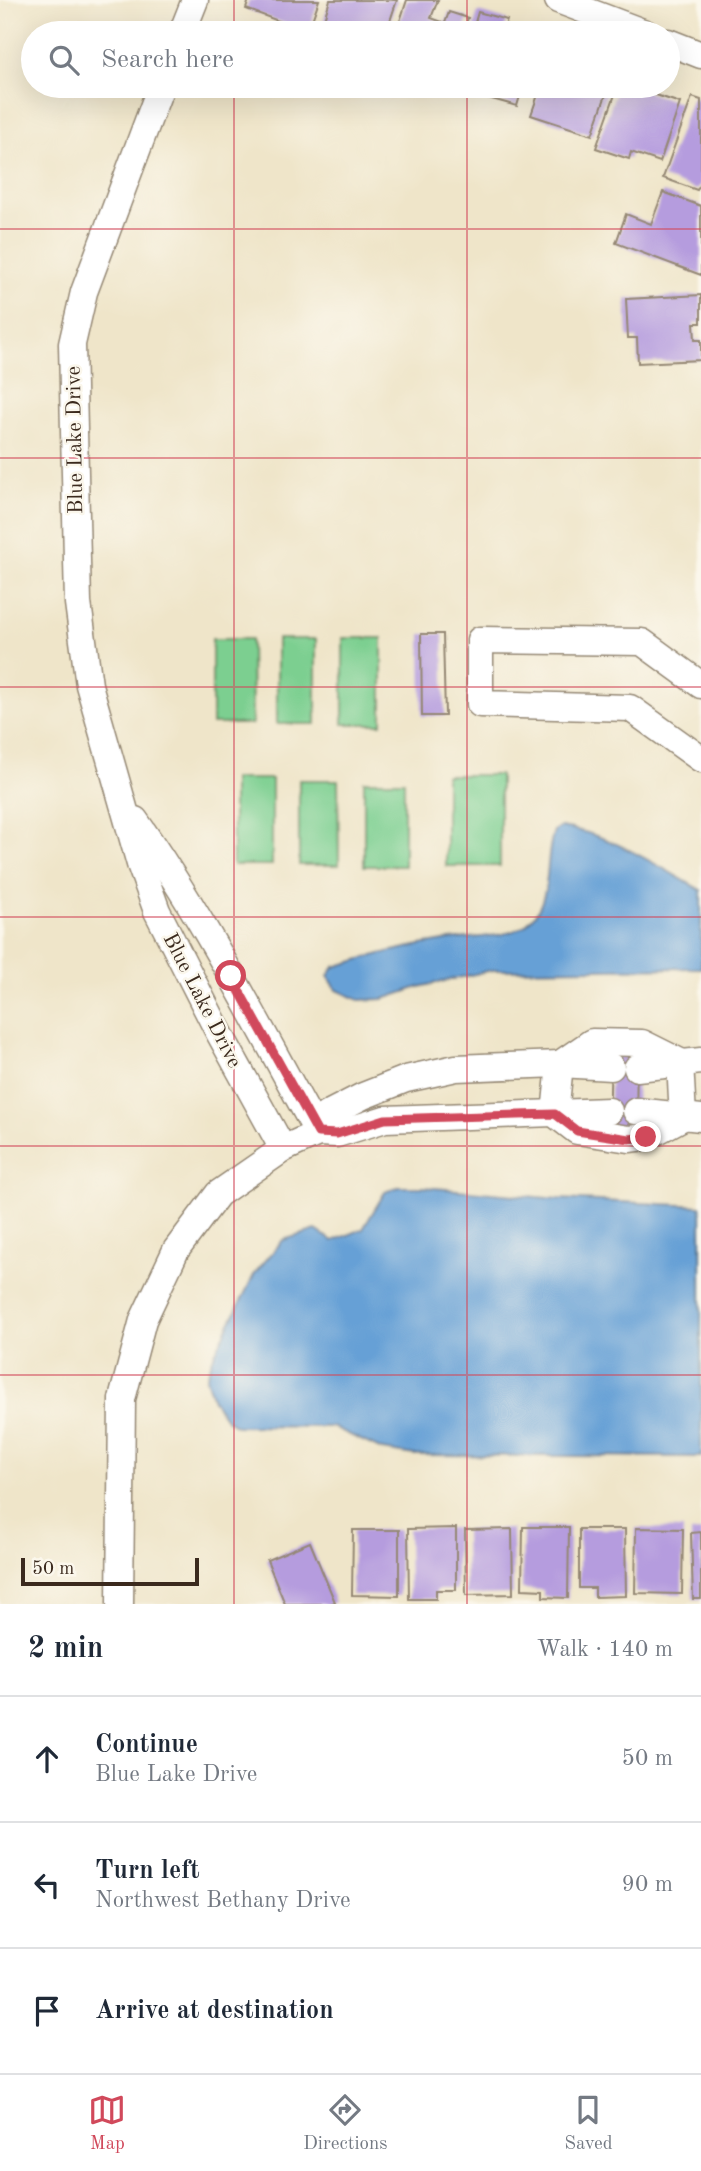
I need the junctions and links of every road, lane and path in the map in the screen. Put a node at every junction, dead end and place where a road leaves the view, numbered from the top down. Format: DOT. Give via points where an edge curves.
graph roads {
  1 [pos="195,0"];
  2 [pos="558,0"];
  3 [pos="187,21"];
  4 [pos="613,21"];
  5 [pos="680,47"];
  6 [pos="701,55"];
  7 [pos="157,98"];
  8 [pos="701,685"];
  9 [pos="701,759"];
  10 [pos="124,805"];
  11 [pos="231,976"];
  12 [pos="199,994"];
  13 [pos="691,1061"];
  14 [pos="560,1064"];
  15 [pos="611,1067"];
  16 [pos="637,1068"];
  17 [pos="609,1111"];
  18 [pos="636,1111"];
  19 [pos="555,1114"];
  20 [pos="692,1117"];
  21 [pos="318,1133"];
  22 [pos="284,1149"];
  23 [pos="120,1604"];
  1 -- 3 [label="street"];
  2 -- 4 [label="street"];
  5 -- 6 [label="street"];
  7 -- 10 [label="street, Blue Lake Drive" via="85,292 72,344 78,603 89,685"];
  8 -- 9 [label="street" via="642,642 480,640 480,704 630,708"];
  10 -- 11 [label="street, Blue Lake Drive" via="166,864"];
  10 -- 12 [label="street, Blue Lake Drive" via="157,911"];
  11 -- 12 [label="street"];
  11 -- 21 [label="street, Blue Lake Drive"];
  12 -- 22 [label="street, Blue Lake Drive"];
  13 -- 14 [label="street" via="642,1043 592,1042"];
  13 -- 16 [label="street"];
  13 -- 20 [label="street"];
  14 -- 15 [label="street"];
  14 -- 19 [label="street"];
  14 -- 21 [label="street" via="456,1068 406,1079 326,1115"];
  17 -- 19 [label="street"];
  18 -- 20 [label="street"];
  19 -- 20 [label="street" via="577,1131 629,1139 646,1137"];
  19 -- 21 [label="street" via="385,1119 337,1134"];
  21 -- 22 [label="street"];
  22 -- 23 [label="street" via="218,1194 176,1250 143,1320 122,1399"];
}
